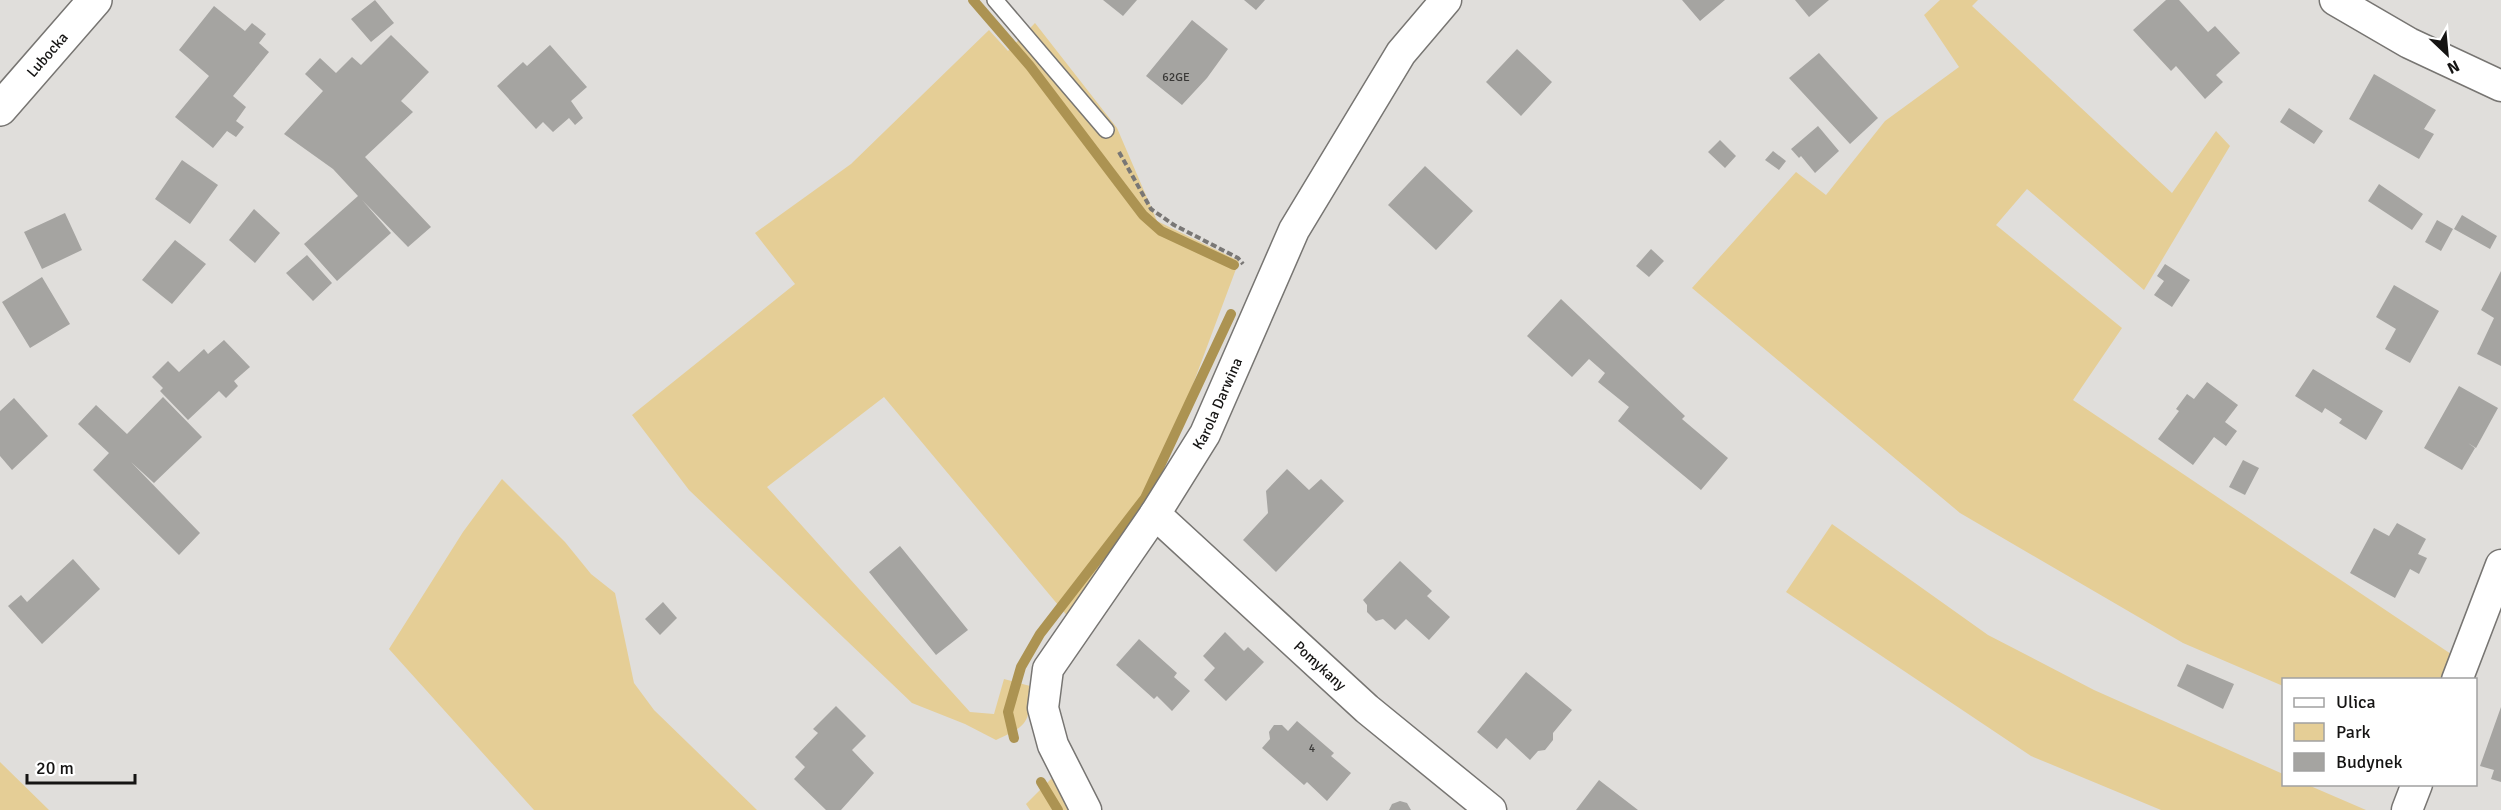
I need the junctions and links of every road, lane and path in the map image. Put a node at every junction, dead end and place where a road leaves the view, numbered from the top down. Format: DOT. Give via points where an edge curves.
graph roads {
  1 [pos="95,0"];
  2 [pos="995,0"];
  3 [pos="1446,0"];
  4 [pos="2335,0"];
  5 [pos="2501,86"];
  6 [pos="0,109"];
  7 [pos="1107,130"];
  8 [pos="1248,271"];
  9 [pos="1155,514"];
  10 [pos="2501,565"];
  11 [pos="2458,678"];
  12 [pos="2416,786"];
  13 [pos="1086,810"];
  14 [pos="1491,810"];
  15 [pos="2407,810"];
  1 -- 6 [label="street, Lubocka"];
  2 -- 7 [label="lane"];
  3 -- 9 [label="street, Karola Darwina" via="1401,52 1294,230 1205,434"];
  4 -- 5 [label="street" via="2409,43"];
  7 -- 8 [label="path" via="1151,209 1238,258"];
  9 -- 13 [label="street, Karola Darwina" via="1048,669 1043,708 1053,745"];
  9 -- 14 [label="street, Pomykany" via="1366,709"];
  10 -- 11 [label="street"];
  12 -- 15 [label="street"];
}
